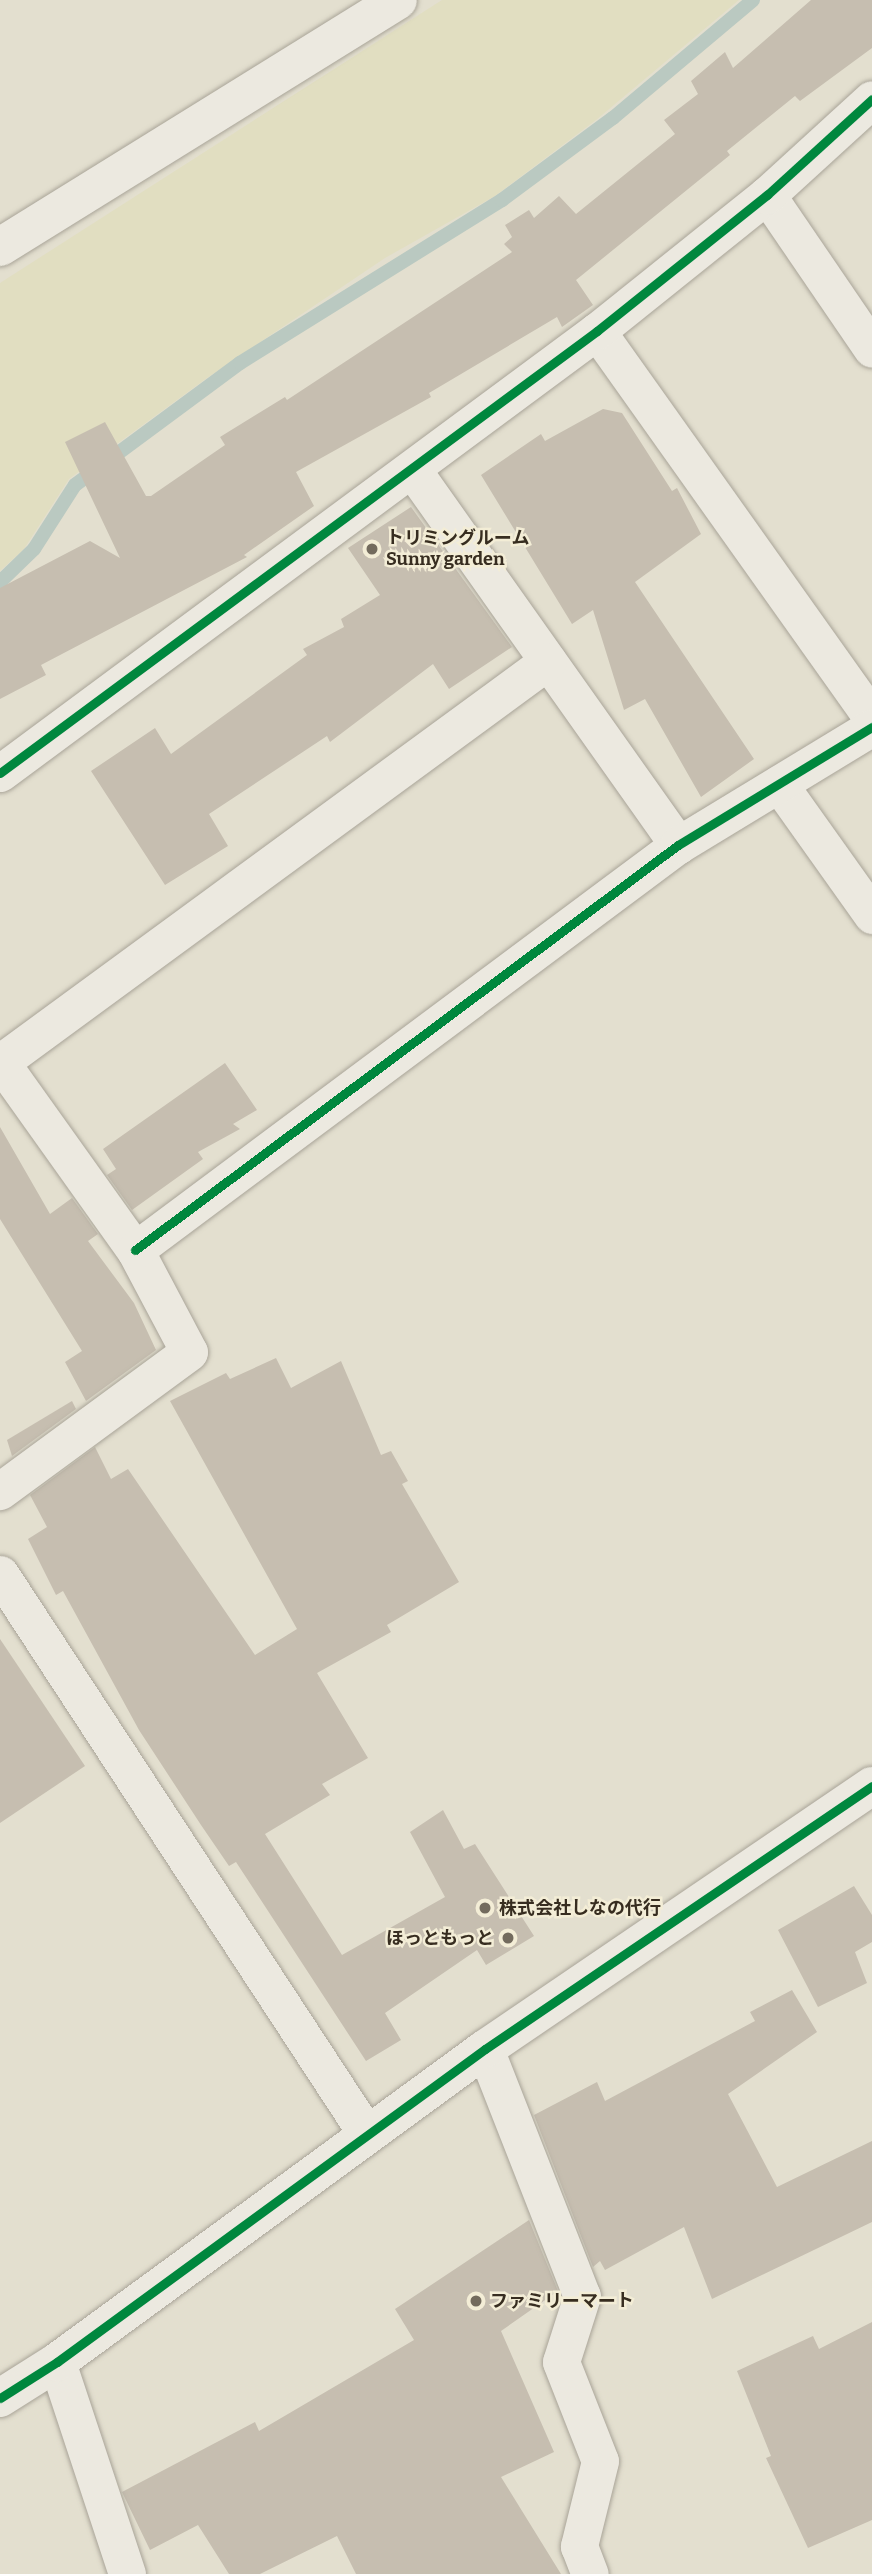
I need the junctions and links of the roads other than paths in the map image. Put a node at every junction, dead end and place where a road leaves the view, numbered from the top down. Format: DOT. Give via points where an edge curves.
graph roads {
  1 [pos="398,0"];
  2 [pos="872,99"];
  3 [pos="767,195"];
  4 [pos="0,247"];
  5 [pos="597,331"];
  6 [pos="872,349"];
  7 [pos="412,469"];
  8 [pos="548,661"];
  9 [pos="872,718"];
  10 [pos="872,727"];
  11 [pos="0,773"];
  12 [pos="779,784"];
  13 [pos="678,845"];
  14 [pos="872,915"];
  15 [pos="0,1061"];
  16 [pos="135,1250"];
  17 [pos="0,1491"];
  18 [pos="0,1574"];
  19 [pos="871,1789"];
  20 [pos="485,2049"];
  21 [pos="366,2133"];
  22 [pos="57,2362"];
  23 [pos="0,2398"];
  24 [pos="127,2574"];
  25 [pos="590,2574"];
  1 -- 4 [label="street"];
  2 -- 3 [label="street"];
  3 -- 5 [label="street"];
  3 -- 6 [label="street"];
  5 -- 7 [label="street"];
  5 -- 9 [label="street"];
  7 -- 8 [label="street"];
  7 -- 11 [label="street"];
  8 -- 13 [label="street"];
  8 -- 15 [label="street"];
  10 -- 12 [label="street"];
  12 -- 13 [label="street"];
  12 -- 14 [label="street"];
  13 -- 16 [label="street"];
  15 -- 16 [label="street"];
  16 -- 17 [label="street" via="189,1352"];
  18 -- 21 [label="street"];
  19 -- 20 [label="street"];
  20 -- 21 [label="street"];
  20 -- 25 [label="street" via="582,2296 561,2362 600,2461 579,2546"];
  21 -- 22 [label="street"];
  22 -- 23 [label="street"];
  22 -- 24 [label="street"];
}
